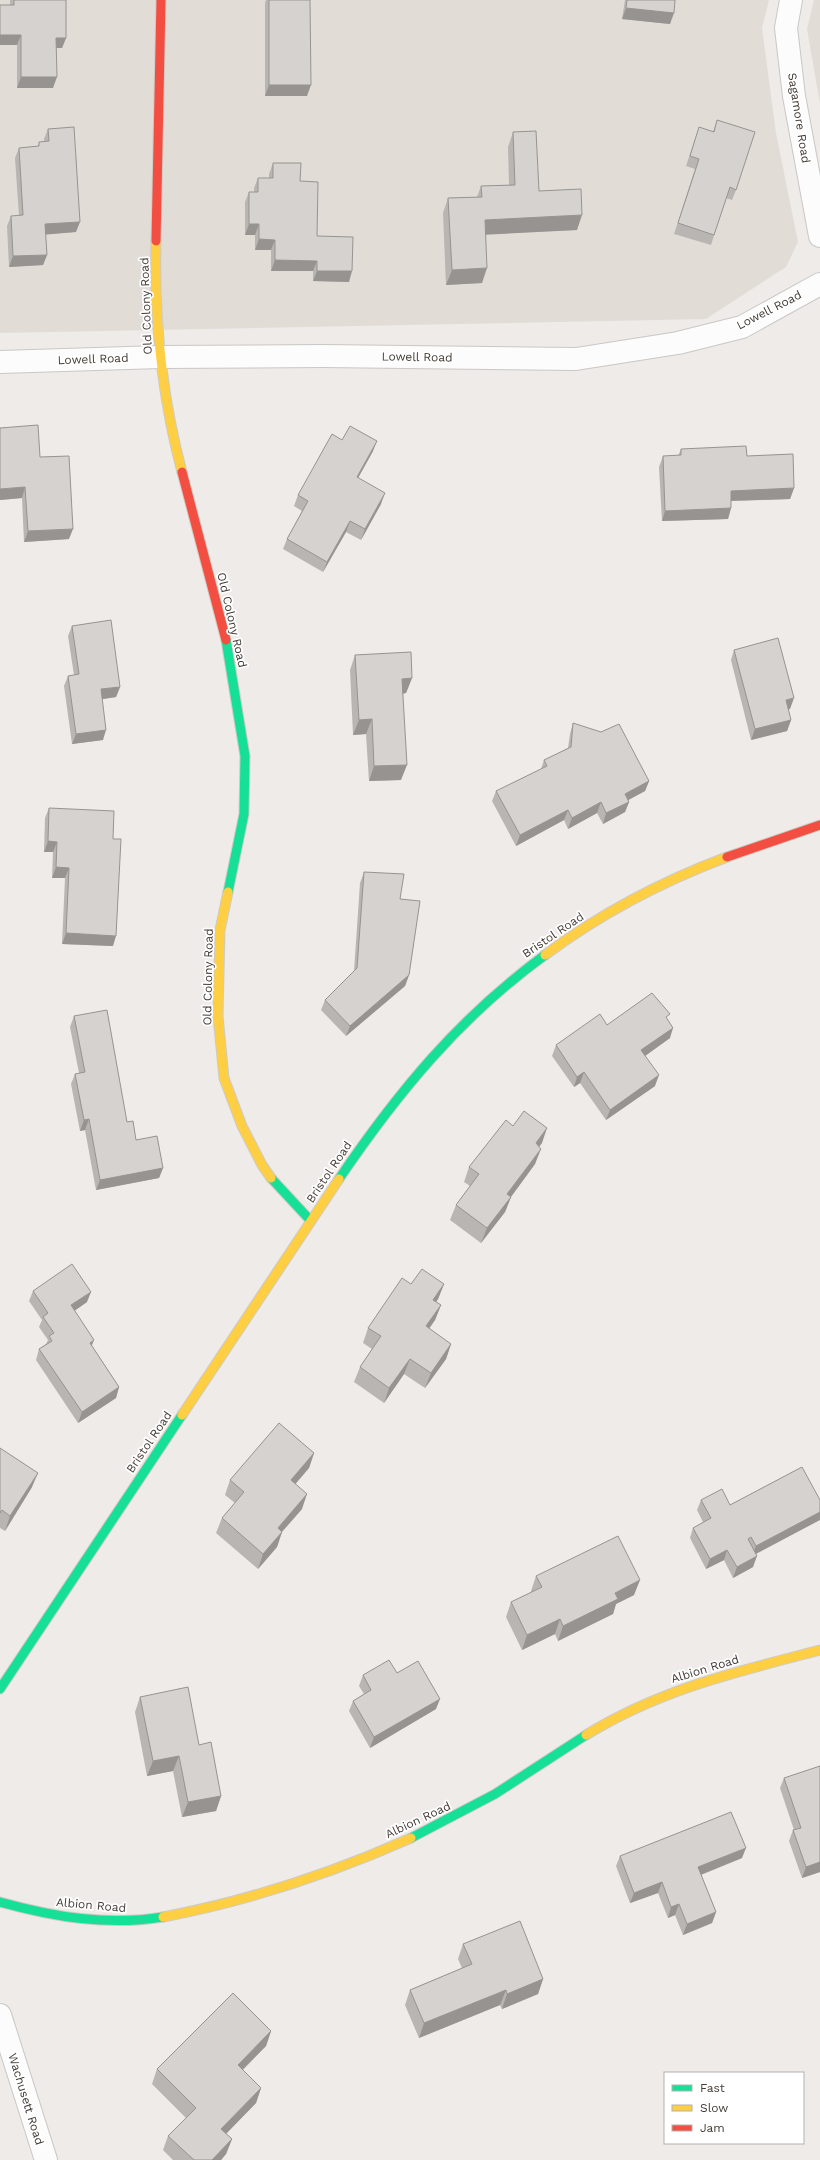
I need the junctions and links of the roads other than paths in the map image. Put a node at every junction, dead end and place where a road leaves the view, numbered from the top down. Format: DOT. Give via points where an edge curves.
graph roads {
  1 [pos="161,0"];
  2 [pos="791,0"];
  3 [pos="820,236"];
  4 [pos="820,284"];
  5 [pos="160,357"];
  6 [pos="0,362"];
  7 [pos="820,825"];
  8 [pos="310,1220"];
  9 [pos="820,1650"];
  10 [pos="0,1689"];
  11 [pos="0,1902"];
  12 [pos="0,2015"];
  13 [pos="46,2160"];
  1 -- 5 [label="street, Old Colony Road" via="155,274"];
  2 -- 3 [label="street, Sagamore Road" via="786,28 794,96"];
  4 -- 5 [label="street, Lowell Road" via="742,327 678,343 576,360 322,356"];
  5 -- 6 [label="street, Lowell Road"];
  5 -- 8 [label="street, Old Colony Road" via="174,445 229,650 245,756 244,814 220,930 218,1016 224,1078 242,1126 262,1165 276,1185"];
  7 -- 8 [label="street, Bristol Road" via="732,854 659,886 573,935 516,976 450,1034 416,1072"];
  8 -- 10 [label="street, Bristol Road"];
  9 -- 11 [label="street, Albion Road" via="712,1678 655,1698 586,1734 479,1804 432,1828 356,1861 267,1891 177,1915 128,1921 73,1917"];
  12 -- 13 [label="street, Wachusett Road"];
}
